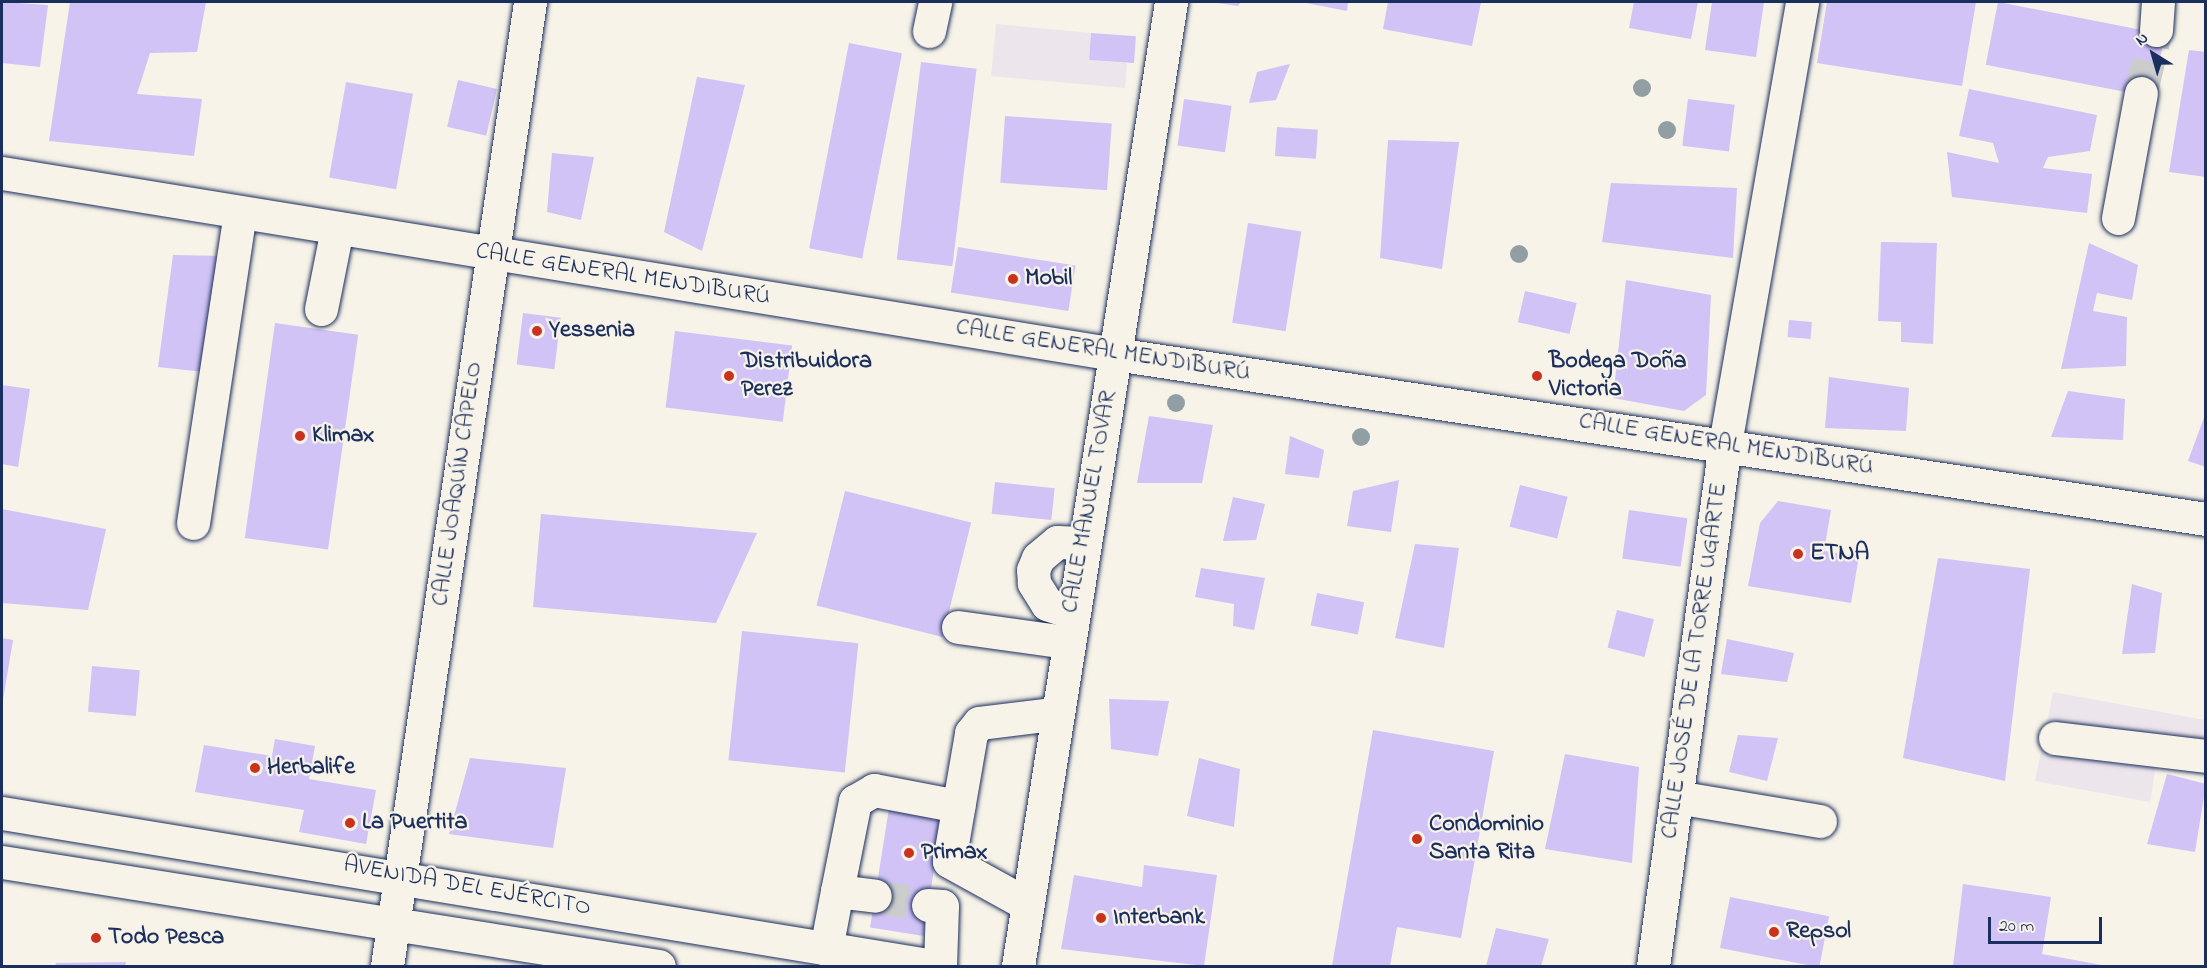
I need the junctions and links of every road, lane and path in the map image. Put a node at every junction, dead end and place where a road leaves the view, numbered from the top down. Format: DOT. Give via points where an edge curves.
graph roads {
  1 [pos="530,2"];
  2 [pos="1171,2"];
  3 [pos="1802,2"];
  4 [pos="2141,93"];
  5 [pos="2,173"];
  6 [pos="240,213"];
  7 [pos="2118,218"];
  8 [pos="337,229"];
  9 [pos="490,254"];
  10 [pos="321,309"];
  11 [pos="1115,354"];
  12 [pos="1725,444"];
  13 [pos="2205,519"];
  14 [pos="193,524"];
  15 [pos="1082,543"];
  16 [pos="958,627"];
  17 [pos="1068,627"];
  18 [pos="1053,714"];
  19 [pos="2055,738"];
  20 [pos="2205,756"];
  21 [pos="1676,797"];
  22 [pos="958,806"];
  23 [pos="2,813"];
  24 [pos="1820,821"];
  25 [pos="949,861"];
  26 [pos="2,862"];
  27 [pos="403,875"];
  28 [pos="837,891"];
  29 [pos="875,896"];
  30 [pos="1025,903"];
  31 [pos="394,921"];
  32 [pos="826,949"];
  33 [pos="1658,963"];
  34 [pos="638,965"];
  35 [pos="387,966"];
  36 [pos="933,966"];
  37 [pos="940,966"];
  38 [pos="1017,966"];
  1 -- 9 [label="street, CALLE JOAQUÍN CAPELO"];
  2 -- 11 [label="street, CALLE MANUEL TOVAR"];
  3 -- 12 [label="street, CALLE JOSÉ DE LA TORRE UGARTE"];
  4 -- 7 [label="street"];
  5 -- 6 [label="street, CALLE GENERAL MENDIBURÚ"];
  6 -- 8 [label="street, CALLE GENERAL MENDIBURÚ"];
  6 -- 14 [label="street"];
  8 -- 9 [label="street, CALLE GENERAL MENDIBURÚ"];
  8 -- 10 [label="street"];
  9 -- 11 [label="street, CALLE GENERAL MENDIBURÚ"];
  9 -- 27 [label="street, CALLE JOAQUÍN CAPELO"];
  11 -- 12 [label="street, CALLE GENERAL MENDIBURÚ"];
  11 -- 15 [label="street, CALLE MANUEL TOVAR"];
  12 -- 13 [label="street, CALLE GENERAL MENDIBURÚ"];
  12 -- 21 [label="street, CALLE JOSÉ DE LA TORRE UGARTE"];
  15 -- 17 [label="street, CALLE MANUEL TOVAR"];
  15 -- 17 [label="street" via="1057,542 1038,558 1033,570 1034,583"];
  16 -- 17 [label="street"];
  17 -- 18 [label="street, CALLE MANUEL TOVAR"];
  18 -- 22 [label="street" via="979,723 971,733"];
  18 -- 30 [label="street, CALLE MANUEL TOVAR"];
  19 -- 20 [label="street"];
  21 -- 24 [label="street"];
  21 -- 33 [label="street, CALLE JOSÉ DE LA TORRE UGARTE"];
  22 -- 25 [label="street"];
  22 -- 28 [label="street" via="874,790 855,801"];
  23 -- 27 [label="street, AVENIDA DEL EJÉRCITO"];
  25 -- 30 [label="street"];
  25 -- 37 [label="street" via="935,906"];
  26 -- 31 [label="street, AVENIDA DEL EJÉRCITO"];
  27 -- 31 [label="street, CALLE JOAQUÍN CAPELO"];
  27 -- 32 [label="street, AVENIDA DEL EJÉRCITO"];
  28 -- 29 [label="street"];
  28 -- 32 [label="street"];
  30 -- 38 [label="street, CALLE MANUEL TOVAR"];
  31 -- 34 [label="street, AVENIDA DEL EJÉRCITO"];
  31 -- 35 [label="street, CALLE JOAQUÍN CAPELO"];
  32 -- 36 [label="street, AVENIDA DEL EJÉRCITO"];
}
